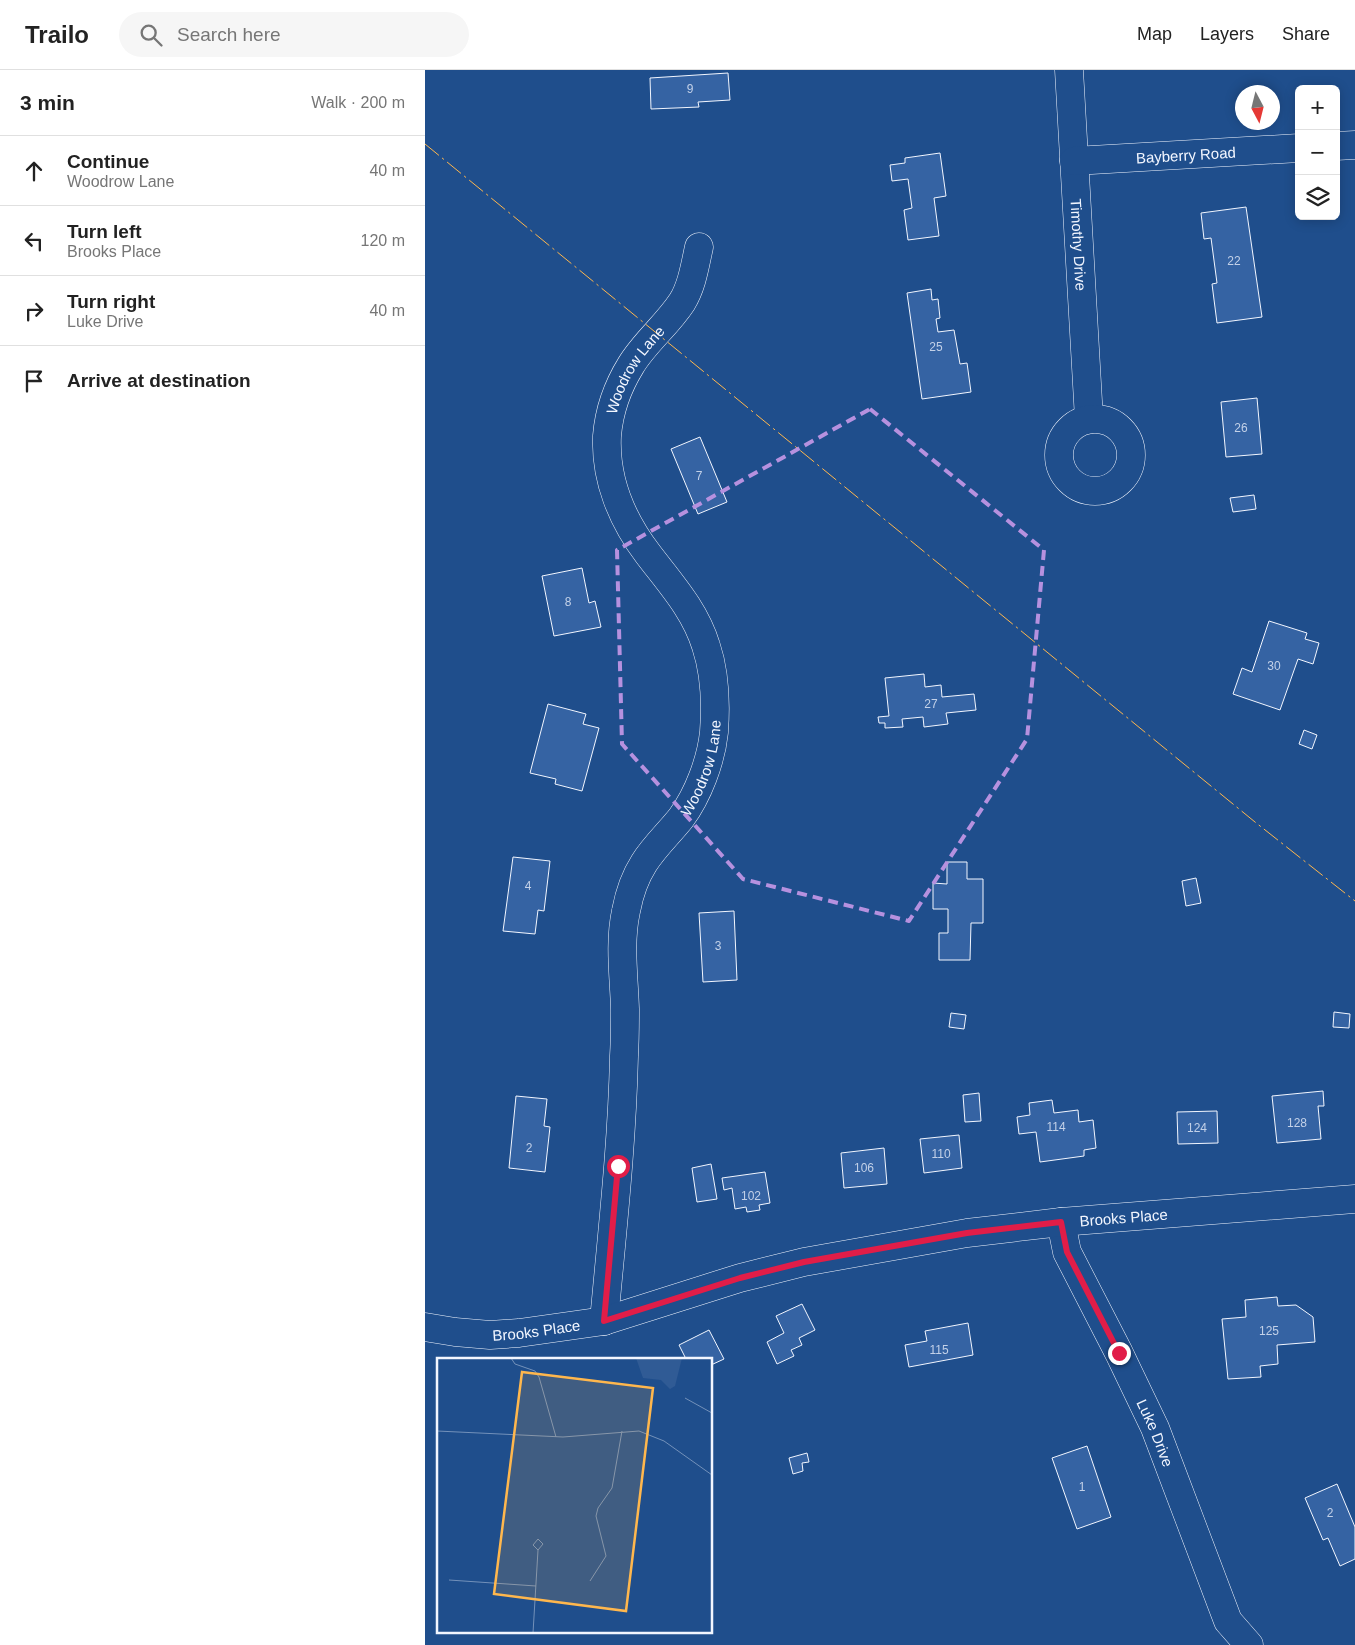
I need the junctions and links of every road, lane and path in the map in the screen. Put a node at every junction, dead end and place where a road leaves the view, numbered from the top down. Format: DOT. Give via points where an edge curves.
graph roads {
  1 [pos="1069,70"];
  2 [pos="1355,145"];
  3 [pos="1340,146"];
  4 [pos="1295,148"];
  5 [pos="1074,161"];
  6 [pos="699,247"];
  7 [pos="1089,419"];
  8 [pos="1355,1199"];
  9 [pos="1061,1222"];
  10 [pos="604,1321"];
  11 [pos="425,1327"];
  12 [pos="1249,1645"];
  1 -- 5 [label="street, Timothy Drive"];
  2 -- 3 [label="street"];
  4 -- 5 [label="street, Bayberry Road"];
  5 -- 7 [label="street, Timothy Drive"];
  6 -- 10 [label="street, Woodrow Lane" via="683,300 631,364 619,387 607,435 608,461 621,510 638,540 679,593 706,646 712,674 714,734 708,762 697,788 683,815 644,863 625,913 622,1111"];
  8 -- 9 [label="street, Brooks Place"];
  9 -- 10 [label="street, Brooks Place" via="949,1236 804,1262 740,1278"];
  9 -- 12 [label="street, Luke Drive" via="1067,1252 1155,1428 1228,1621"];
  10 -- 11 [label="street, Brooks Place" via="519,1334 490,1335"];
}
